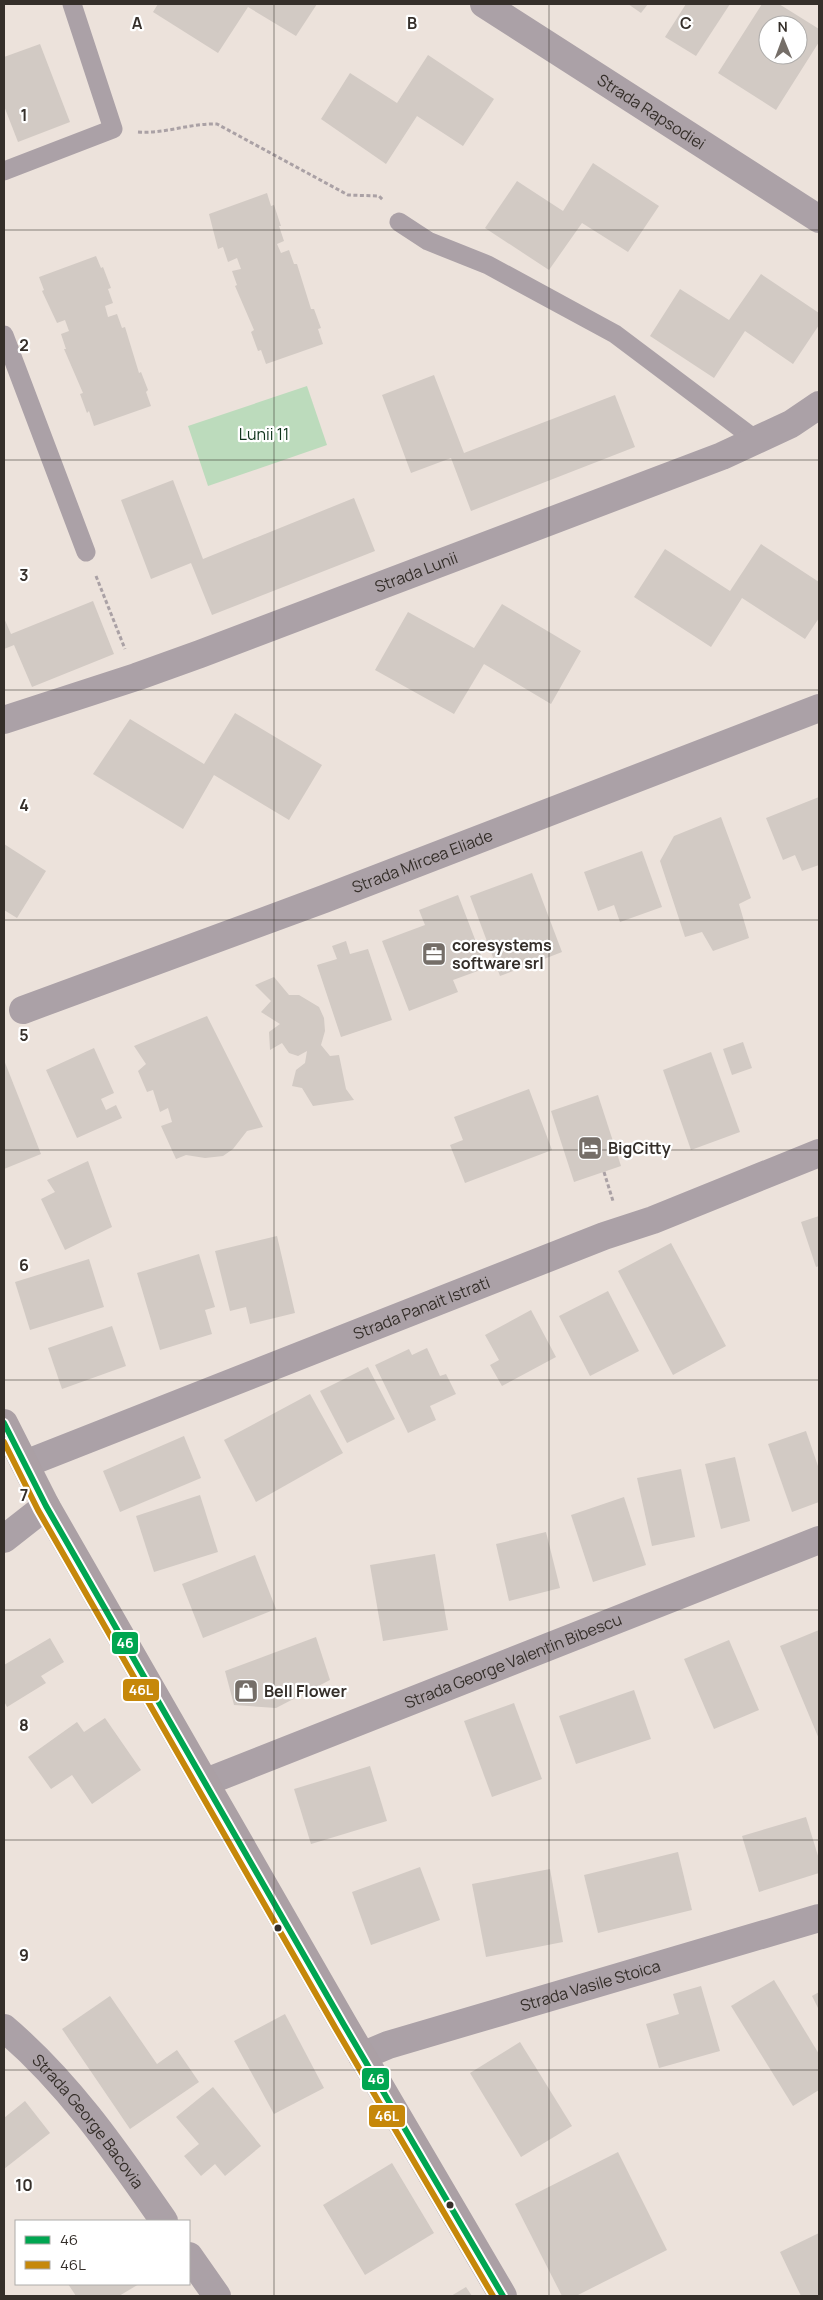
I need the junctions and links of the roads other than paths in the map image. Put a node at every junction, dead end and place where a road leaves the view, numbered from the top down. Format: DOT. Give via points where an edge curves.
graph roads {
  1 [pos="72,4"];
  2 [pos="484,4"];
  3 [pos="4,171"];
  4 [pos="819,219"];
  5 [pos="399,222"];
  6 [pos="4,335"];
  7 [pos="10,370"];
  8 [pos="819,405"];
  9 [pos="756,440"];
  10 [pos="86,552"];
  11 [pos="819,708"];
  12 [pos="4,720"];
  13 [pos="23,1010"];
  14 [pos="819,1153"];
  15 [pos="4,1423"];
  16 [pos="25,1464"];
  17 [pos="46,1506"];
  18 [pos="4,1539"];
  19 [pos="819,1540"];
  20 [pos="206,1782"];
  21 [pos="819,1918"];
  22 [pos="4,2028"];
  23 [pos="362,2056"];
  24 [pos="163,2220"];
  25 [pos="190,2257"];
  26 [pos="217,2296"];
  27 [pos="503,2296"];
  1 -- 3 [label="lane" via="113,129"];
  2 -- 4 [label="street, Strada Rapsodiei"];
  5 -- 9 [label="lane" via="428,241 488,265 615,334"];
  6 -- 7 [label="lane"];
  7 -- 10 [label="lane"];
  8 -- 9 [label="street, Strada Lunii" via="791,424"];
  9 -- 12 [label="street, Strada Lunii" via="722,456 136,677"];
  11 -- 13 [label="street, Strada Mircea Eliade" via="324,899"];
  14 -- 16 [label="street, Strada Panait Istrati"];
  15 -- 16 [label="street"];
  16 -- 17 [label="street"];
  17 -- 18 [label="street"];
  17 -- 20 [label="street"];
  19 -- 20 [label="street, Strada George Valentin Bibescu"];
  20 -- 23 [label="street"];
  21 -- 23 [label="street, Strada Vasile Stoica" via="388,2045"];
  22 -- 24 [label="street, Strada George Bacovia" via="35,2054 69,2091"];
  23 -- 27 [label="street"];
  25 -- 26 [label="street"];
}
